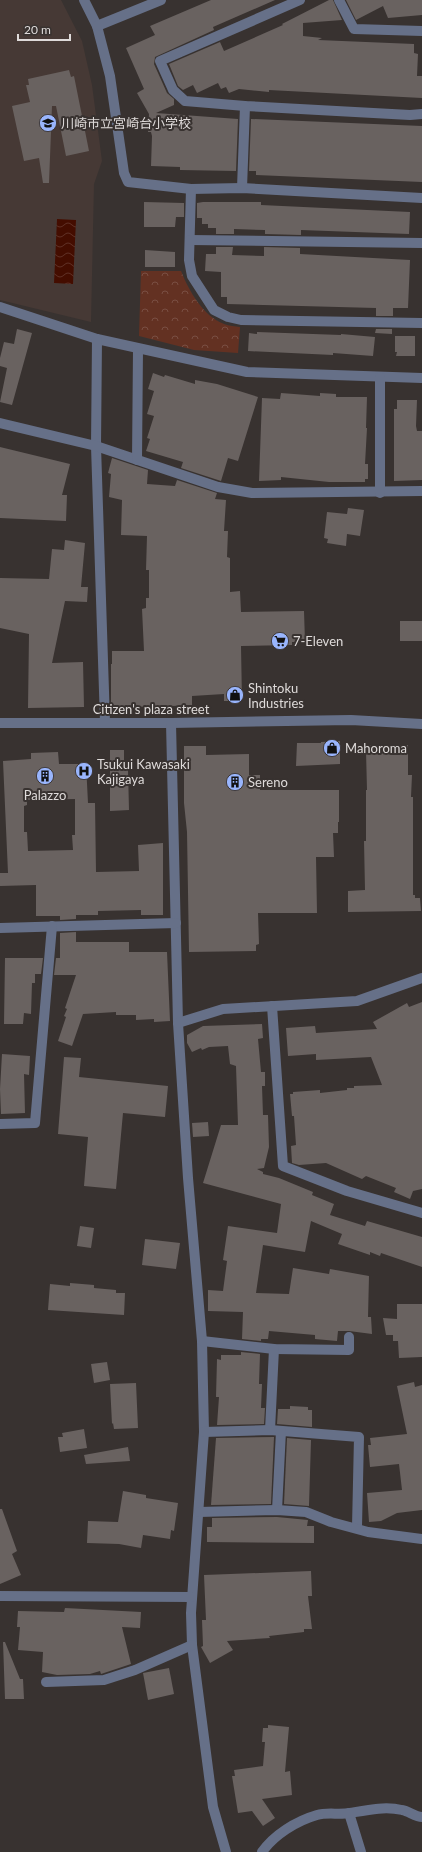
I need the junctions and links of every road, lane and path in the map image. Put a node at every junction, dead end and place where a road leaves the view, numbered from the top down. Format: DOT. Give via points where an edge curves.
graph roads {
  1 [pos="84,0"];
  2 [pos="161,0"];
  3 [pos="300,0"];
  4 [pos="339,0"];
  5 [pos="97,26"];
  6 [pos="422,31"];
  7 [pos="245,106"];
  8 [pos="422,114"];
  9 [pos="242,188"];
  10 [pos="190,189"];
  11 [pos="422,198"];
  12 [pos="190,240"];
  13 [pos="422,243"];
  14 [pos="0,308"];
  15 [pos="422,323"];
  16 [pos="97,339"];
  17 [pos="138,349"];
  18 [pos="380,377"];
  19 [pos="422,378"];
  20 [pos="0,423"];
  21 [pos="96,446"];
  22 [pos="137,460"];
  23 [pos="422,491"];
  24 [pos="380,493"];
  25 [pos="105,722"];
  26 [pos="0,723"];
  27 [pos="171,723"];
  28 [pos="422,724"];
  29 [pos="176,923"];
  30 [pos="52,926"];
  31 [pos="0,928"];
  32 [pos="422,978"];
  33 [pos="272,1006"];
  34 [pos="178,1023"];
  35 [pos="0,1124"];
  36 [pos="422,1213"];
  37 [pos="349,1337"];
  38 [pos="202,1341"];
  39 [pos="274,1349"];
  40 [pos="270,1430"];
  41 [pos="281,1431"];
  42 [pos="204,1432"];
  43 [pos="277,1510"];
  44 [pos="199,1512"];
  45 [pos="357,1527"];
  46 [pos="422,1539"];
  47 [pos="0,1596"];
  48 [pos="192,1597"];
  49 [pos="192,1645"];
  50 [pos="46,1682"];
  51 [pos="349,1813"];
  52 [pos="422,1817"];
  53 [pos="226,1852"];
  54 [pos="262,1852"];
  55 [pos="361,1852"];
  1 -- 5 [label="street"];
  2 -- 5 [label="street"];
  3 -- 7 [label="street" via="160,61 173,90 185,101"];
  4 -- 6 [label="street" via="354,29"];
  5 -- 10 [label="street" via="110,76 124,173 128,182"];
  7 -- 8 [label="street"];
  7 -- 9 [label="street"];
  9 -- 10 [label="street"];
  9 -- 11 [label="street"];
  10 -- 12 [label="street"];
  12 -- 13 [label="street"];
  12 -- 15 [label="street" via="189,260 192,276 214,310 228,317 241,320"];
  14 -- 16 [label="street"];
  16 -- 17 [label="street"];
  16 -- 21 [label="street"];
  17 -- 18 [label="street" via="247,372"];
  17 -- 22 [label="street"];
  18 -- 19 [label="street"];
  18 -- 24 [label="street"];
  20 -- 21 [label="street"];
  21 -- 22 [label="street"];
  21 -- 25 [label="street"];
  22 -- 24 [label="street" via="237,491"];
  23 -- 24 [label="street"];
  25 -- 26 [label="street, Citizen's plaza street"];
  25 -- 27 [label="street, Citizen's plaza street"];
  27 -- 28 [label="street, Citizen's plaza street" via="351,720"];
  27 -- 29 [label="street"];
  29 -- 30 [label="street"];
  29 -- 34 [label="street"];
  30 -- 31 [label="street"];
  30 -- 35 [label="street" via="35,1123"];
  32 -- 33 [label="street" via="357,1001"];
  33 -- 34 [label="street" via="223,1009"];
  33 -- 36 [label="street" via="284,1166 347,1191"];
  34 -- 38 [label="street"];
  37 -- 39 [label="street" via="349,1350"];
  38 -- 39 [label="street"];
  38 -- 42 [label="street"];
  39 -- 40 [label="street"];
  40 -- 41 [label="street"];
  40 -- 42 [label="street"];
  41 -- 43 [label="street"];
  41 -- 45 [label="street" via="359,1437"];
  42 -- 44 [label="street"];
  43 -- 44 [label="street"];
  43 -- 45 [label="street" via="306,1512 331,1522"];
  44 -- 48 [label="street"];
  45 -- 46 [label="street" via="385,1535"];
  47 -- 48 [label="street"];
  48 -- 49 [label="street"];
  49 -- 50 [label="street" via="135,1670 104,1680"];
  49 -- 53 [label="street" via="213,1807"];
  51 -- 52 [label="street" via="384,1809 402,1810"];
  51 -- 54 [label="street" via="317,1815 289,1827"];
  51 -- 55 [label="street"];
}
